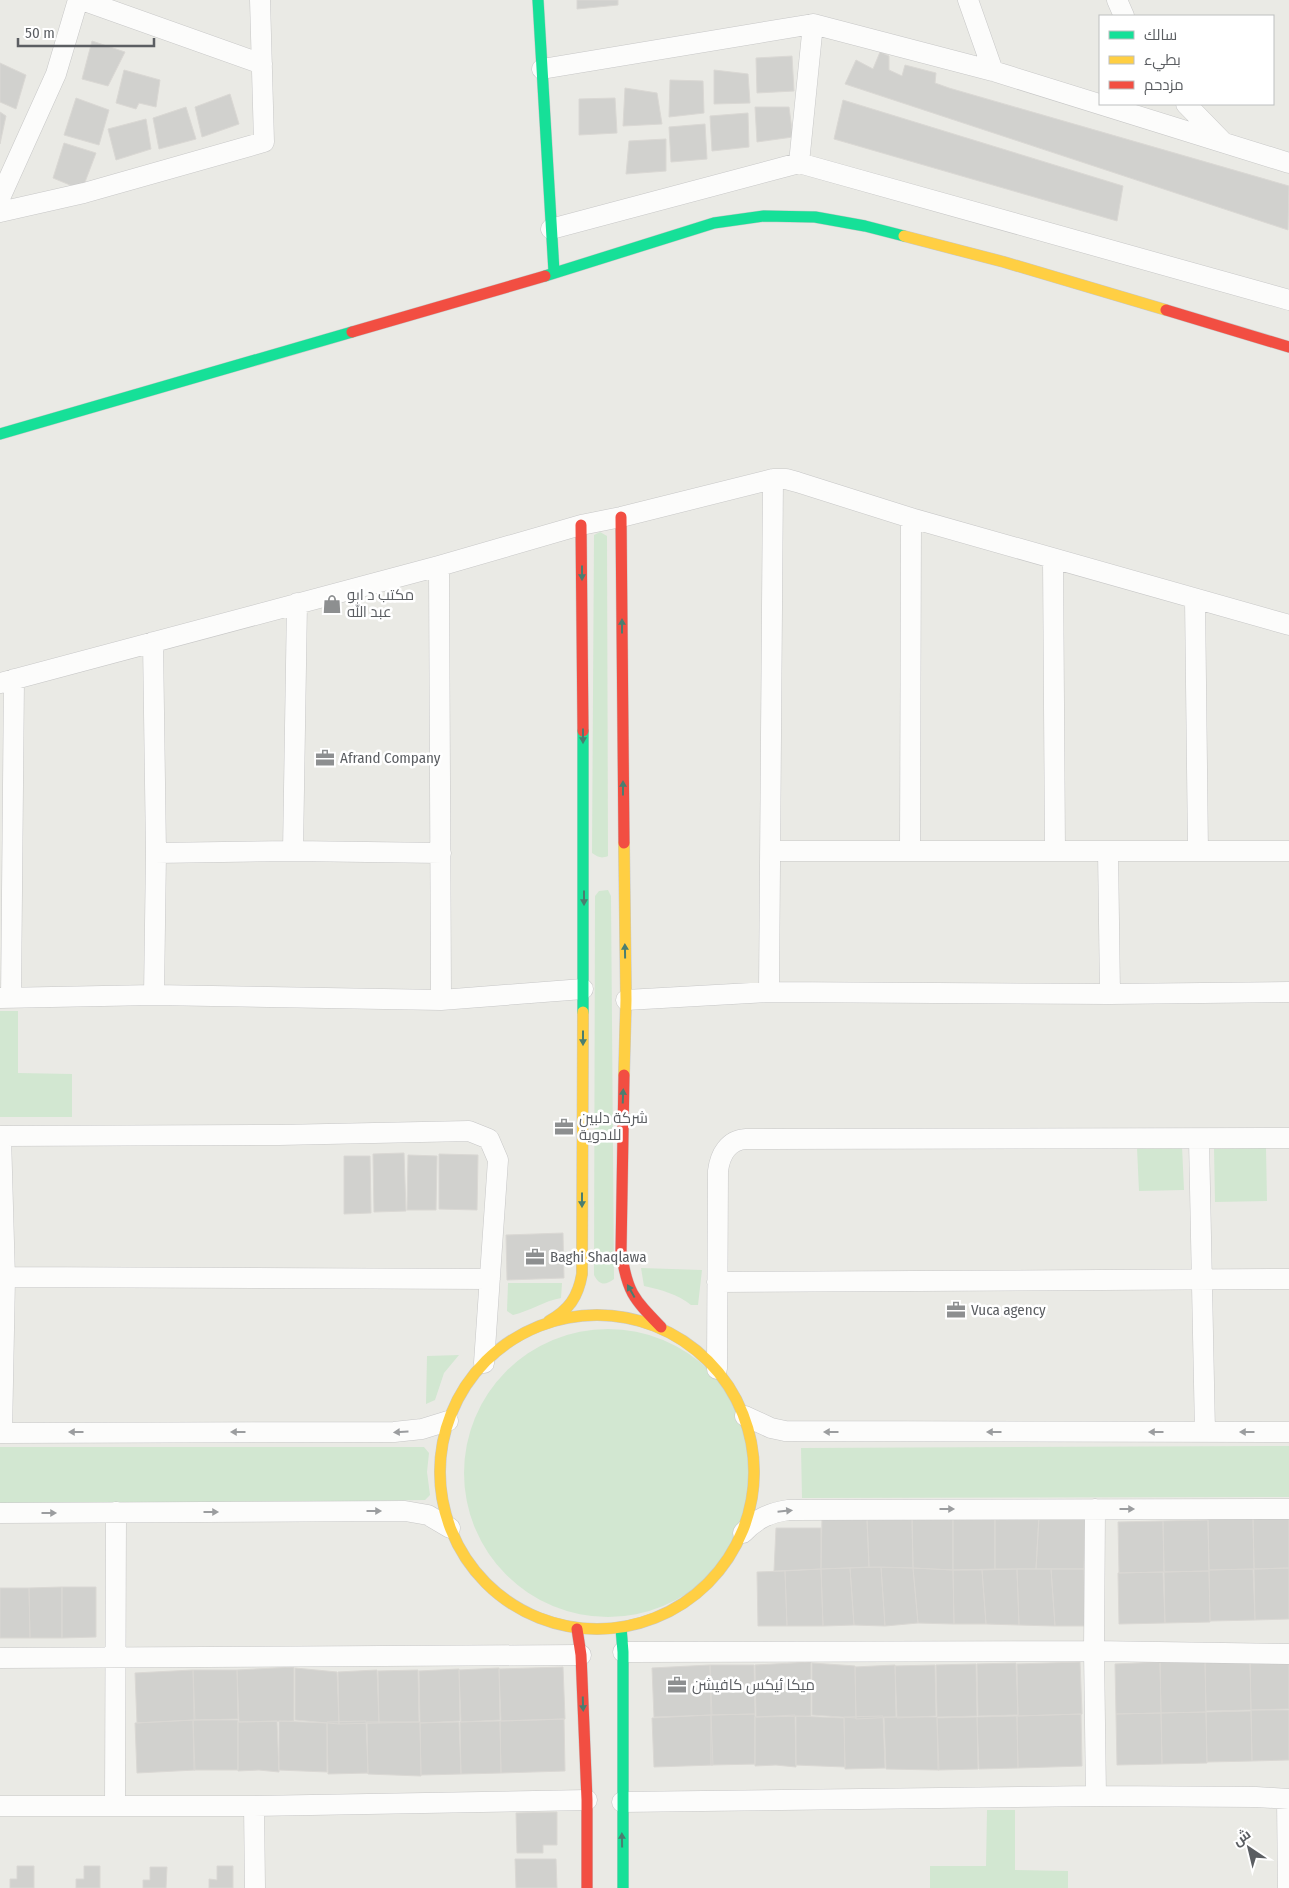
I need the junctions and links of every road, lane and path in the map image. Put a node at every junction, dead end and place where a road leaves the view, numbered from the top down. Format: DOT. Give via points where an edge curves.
graph roads {
  1 [pos="80,0"];
  2 [pos="260,0"];
  3 [pos="538,0"];
  4 [pos="968,0"];
  5 [pos="1117,0"];
  6 [pos="1124,15"];
  7 [pos="813,24"];
  8 [pos="262,64"];
  9 [pos="555,67"];
  10 [pos="993,71"];
  11 [pos="1099,104"];
  12 [pos="1101,105"];
  13 [pos="1187,105"];
  14 [pos="1225,144"];
  15 [pos="799,163"];
  16 [pos="1289,163"];
  17 [pos="0,198"];
  18 [pos="0,212"];
  19 [pos="565,226"];
  20 [pos="554,272"];
  21 [pos="1289,300"];
  22 [pos="1289,347"];
  23 [pos="0,434"];
  24 [pos="773,479"];
  25 [pos="621,517"];
  26 [pos="910,518"];
  27 [pos="581,524"];
  28 [pos="1053,559"];
  29 [pos="439,566"];
  30 [pos="1195,599"];
  31 [pos="296,603"];
  32 [pos="1289,626"];
  33 [pos="153,642"];
  34 [pos="7,681"];
  35 [pos="293,851"];
  36 [pos="770,851"];
  37 [pos="910,851"];
  38 [pos="1054,851"];
  39 [pos="1108,851"];
  40 [pos="1198,851"];
  41 [pos="1289,851"];
  42 [pos="156,853"];
  43 [pos="441,853"];
  44 [pos="583,989"];
  45 [pos="769,992"];
  46 [pos="1289,992"];
  47 [pos="154,994"];
  48 [pos="1110,994"];
  49 [pos="5,998"];
  50 [pos="441,1000"];
  51 [pos="626,1000"];
  52 [pos="1,1136"];
  53 [pos="1289,1138"];
  54 [pos="1199,1139"];
  55 [pos="3,1277"];
  56 [pos="490,1279"];
  57 [pos="1289,1279"];
  58 [pos="1203,1280"];
  59 [pos="717,1282"];
  60 [pos="546,1323"];
  61 [pos="663,1328"];
  62 [pos="484,1363"];
  63 [pos="717,1369"];
  64 [pos="745,1416"];
  65 [pos="448,1421"];
  66 [pos="1205,1432"];
  67 [pos="1289,1432"];
  68 [pos="1,1433"];
  69 [pos="1095,1509"];
  70 [pos="1289,1509"];
  71 [pos="116,1512"];
  72 [pos="0,1513"];
  73 [pos="450,1528"];
  74 [pos="743,1533"];
  75 [pos="621,1628"];
  76 [pos="577,1629"];
  77 [pos="1094,1651"];
  78 [pos="623,1652"];
  79 [pos="1289,1654"];
  80 [pos="581,1655"];
  81 [pos="0,1658"];
  82 [pos="115,1658"];
  83 [pos="1096,1796"];
  84 [pos="1288,1799"];
  85 [pos="587,1800"];
  86 [pos="622,1802"];
  87 [pos="0,1806"];
  88 [pos="115,1806"];
  89 [pos="254,1806"];
  90 [pos="254,1888"];
  91 [pos="587,1888"];
  92 [pos="623,1888"];
  93 [pos="1288,1888"];
  1 -- 8 [label="street"];
  1 -- 17 [label="street" via="56,74"];
  2 -- 8 [label="street"];
  3 -- 9 [label="street"];
  4 -- 10 [label="street"];
  5 -- 6 [label="street"];
  7 -- 9 [label="street"];
  7 -- 10 [label="street"];
  7 -- 15 [label="street"];
  8 -- 18 [label="street" via="264,142 84,193"];
  9 -- 19 [label="street"];
  10 -- 11 [label="street"];
  12 -- 14 [label="street"];
  13 -- 14 [label="street"];
  14 -- 16 [label="street"];
  15 -- 19 [label="street"];
  15 -- 21 [label="street"];
  19 -- 20 [label="street"];
  20 -- 22 [label="street" via="714,223 764,216 816,217 865,226 1004,262"];
  20 -- 23 [label="street"];
  24 -- 25 [label="street"];
  24 -- 26 [label="street" via="797,482"];
  24 -- 36 [label="street"];
  25 -- 27 [label="street"];
  51 -- 25 [label="street, one-way" via="620,879"];
  26 -- 28 [label="street"];
  26 -- 37 [label="street"];
  27 -- 29 [label="street"];
  27 -- 44 [label="street, one-way" via="588,879"];
  28 -- 30 [label="street"];
  28 -- 38 [label="street"];
  29 -- 31 [label="street"];
  29 -- 43 [label="street"];
  30 -- 32 [label="street"];
  30 -- 40 [label="street"];
  31 -- 33 [label="street"];
  31 -- 35 [label="street"];
  33 -- 34 [label="street"];
  33 -- 42 [label="street"];
  34 -- 49 [label="street"];
  35 -- 42 [label="street"];
  35 -- 43 [label="street"];
  36 -- 37 [label="street"];
  36 -- 45 [label="street"];
  37 -- 38 [label="street"];
  38 -- 39 [label="street"];
  39 -- 40 [label="street"];
  39 -- 48 [label="street"];
  40 -- 41 [label="street"];
  42 -- 47 [label="street"];
  43 -- 50 [label="street"];
  44 -- 50 [label="street"];
  44 -- 60 [label="street, one-way" via="581,1282 573,1303"];
  45 -- 48 [label="street"];
  45 -- 51 [label="street"];
  46 -- 48 [label="street"];
  47 -- 49 [label="street"];
  47 -- 50 [label="street"];
  61 -- 51 [label="street, one-way" via="632,1293 625,1278 622,1258 620,1190"];
  52 -- 55 [label="street"];
  52 -- 56 [label="street" via="469,1131 489,1139 498,1160"];
  53 -- 54 [label="street"];
  54 -- 58 [label="street"];
  54 -- 59 [label="street" via="741,1139 726,1147 718,1164"];
  55 -- 56 [label="street"];
  55 -- 68 [label="street"];
  56 -- 62 [label="street"];
  57 -- 58 [label="street"];
  58 -- 59 [label="street"];
  58 -- 66 [label="street"];
  59 -- 63 [label="street"];
  60 -- 61 [label="street" via="605,1314"];
  60 -- 62 [label="street" via="512,1339"];
  61 -- 63 [label="street" via="689,1344"];
  62 -- 65 [label="street" via="459,1396"];
  63 -- 64 [label="street"];
  66 -- 64 [label="street, one-way" via="792,1432 771,1428"];
  64 -- 74 [label="street" via="753,1445 755,1475 752,1504"];
  65 -- 68 [label="street, one-way" via="422,1429 394,1432"];
  65 -- 73 [label="street" via="440,1467 442,1498"];
  67 -- 66 [label="street, one-way"];
  69 -- 70 [label="street, one-way"];
  74 -- 69 [label="street, one-way" via="763,1516 788,1510"];
  69 -- 77 [label="street"];
  72 -- 71 [label="street, one-way"];
  71 -- 73 [label="street, one-way" via="405,1511 428,1515"];
  71 -- 82 [label="street"];
  73 -- 76 [label="street" via="469,1564 497,1594 532,1616"];
  74 -- 75 [label="street" via="727,1561 706,1585 681,1605 652,1619"];
  75 -- 76 [label="street"];
  75 -- 78 [label="street"];
  76 -- 80 [label="street"];
  77 -- 78 [label="street"];
  77 -- 79 [label="street"];
  77 -- 83 [label="street"];
  78 -- 86 [label="street"];
  80 -- 82 [label="street"];
  80 -- 85 [label="street, one-way"];
  81 -- 82 [label="street"];
  82 -- 88 [label="street"];
  83 -- 84 [label="street"];
  83 -- 86 [label="street"];
  84 -- 93 [label="street"];
  85 -- 89 [label="street"];
  85 -- 91 [label="street"];
  92 -- 86 [label="street, one-way"];
  87 -- 88 [label="street"];
  88 -- 89 [label="street"];
  89 -- 90 [label="street"];
}
